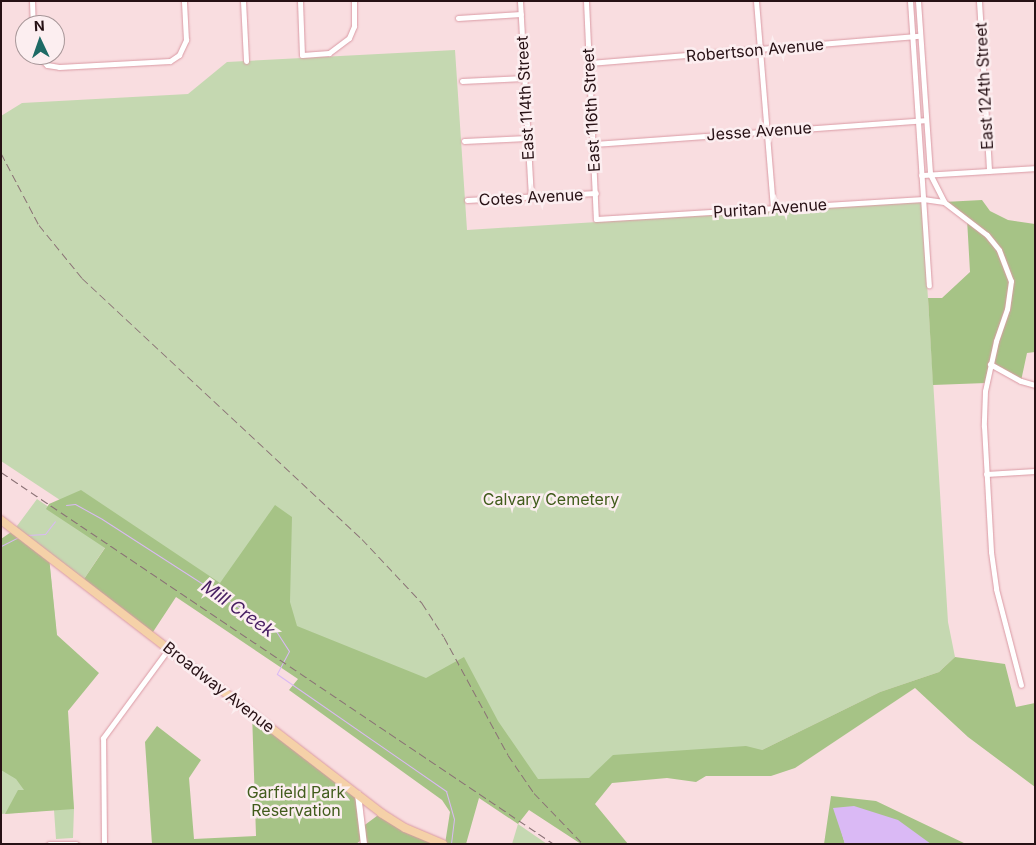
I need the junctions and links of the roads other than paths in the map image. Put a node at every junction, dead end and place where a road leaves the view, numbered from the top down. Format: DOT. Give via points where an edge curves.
graph roads {
  1 [pos="32,1"];
  2 [pos="184,1"];
  3 [pos="242,1"];
  4 [pos="300,1"];
  5 [pos="354,1"];
  6 [pos="520,1"];
  7 [pos="586,1"];
  8 [pos="756,1"];
  9 [pos="910,1"];
  10 [pos="918,1"];
  11 [pos="979,1"];
  12 [pos="521,14"];
  13 [pos="33,15"];
  14 [pos="458,18"];
  15 [pos="912,36"];
  16 [pos="920,36"];
  17 [pos="760,50"];
  18 [pos="246,61"];
  19 [pos="589,63"];
  20 [pos="47,65"];
  21 [pos="524,78"];
  22 [pos="462,81"];
  23 [pos="918,120"];
  24 [pos="925,120"];
  25 [pos="766,131"];
  26 [pos="527,138"];
  27 [pos="464,141"];
  28 [pos="593,144"];
  29 [pos="1035,168"];
  30 [pos="989,171"];
  31 [pos="930,174"];
  32 [pos="921,175"];
  33 [pos="596,193"];
  34 [pos="531,195"];
  35 [pos="923,199"];
  36 [pos="467,200"];
  37 [pos="944,202"];
  38 [pos="773,208"];
  39 [pos="596,219"];
  40 [pos="929,285"];
  41 [pos="990,364"];
  42 [pos="1035,385"];
  43 [pos="1035,471"];
  44 [pos="986,474"];
  45 [pos="1,520"];
  46 [pos="169,648"];
  47 [pos="1022,686"];
  48 [pos="358,794"];
  49 [pos="365,842"];
  50 [pos="49,844"];
  51 [pos="76,844"];
  52 [pos="104,844"];
  53 [pos="443,844"];
  1 -- 13 [label="street"];
  2 -- 20 [label="street" via="186,40 179,55 170,61"];
  3 -- 18 [label="street"];
  4 -- 5 [label="street" via="302,55 329,53 349,38 354,26"];
  6 -- 12 [label="street, East 114th Street"];
  7 -- 19 [label="street, East 116th Street"];
  8 -- 17 [label="street"];
  9 -- 15 [label="street"];
  10 -- 16 [label="street"];
  11 -- 30 [label="street, East 124th Street"];
  12 -- 14 [label="street"];
  12 -- 21 [label="street, East 114th Street"];
  15 -- 16 [label="street, Robertson Avenue"];
  15 -- 17 [label="street, Robertson Avenue"];
  15 -- 23 [label="street"];
  16 -- 24 [label="street"];
  17 -- 19 [label="street, Robertson Avenue"];
  17 -- 25 [label="street"];
  19 -- 28 [label="street, East 116th Street"];
  21 -- 22 [label="street"];
  21 -- 26 [label="street, East 114th Street"];
  23 -- 24 [label="street, Jesse Avenue"];
  23 -- 25 [label="street, Jesse Avenue"];
  23 -- 32 [label="street"];
  24 -- 31 [label="street"];
  25 -- 28 [label="street, Jesse Avenue"];
  25 -- 38 [label="street"];
  26 -- 27 [label="street"];
  26 -- 34 [label="street, East 114th Street"];
  28 -- 33 [label="street, East 116th Street"];
  29 -- 30 [label="street"];
  30 -- 31 [label="street"];
  31 -- 32 [label="street"];
  31 -- 37 [label="street"];
  32 -- 35 [label="street"];
  33 -- 34 [label="street, Cotes Avenue"];
  33 -- 39 [label="street, East 116th Street"];
  34 -- 36 [label="street, Cotes Avenue"];
  35 -- 37 [label="street, Puritan Avenue"];
  35 -- 38 [label="street, Puritan Avenue"];
  35 -- 40 [label="street"];
  37 -- 41 [label="street" via="987,235 1008,268 1011,281 1007,309"];
  38 -- 39 [label="street, Puritan Avenue"];
  41 -- 42 [label="street" via="1020,381"];
  41 -- 44 [label="street" via="985,391"];
  43 -- 44 [label="street"];
  44 -- 47 [label="street" via="996,589"];
  45 -- 46 [label="main road, Broadway Avenue"];
  46 -- 48 [label="main road, Broadway Avenue"];
  46 -- 52 [label="street" via="103,738"];
  48 -- 49 [label="street"];
  48 -- 53 [label="main road, Broadway Avenue" via="405,828"];
  50 -- 51 [label="street"];
}
